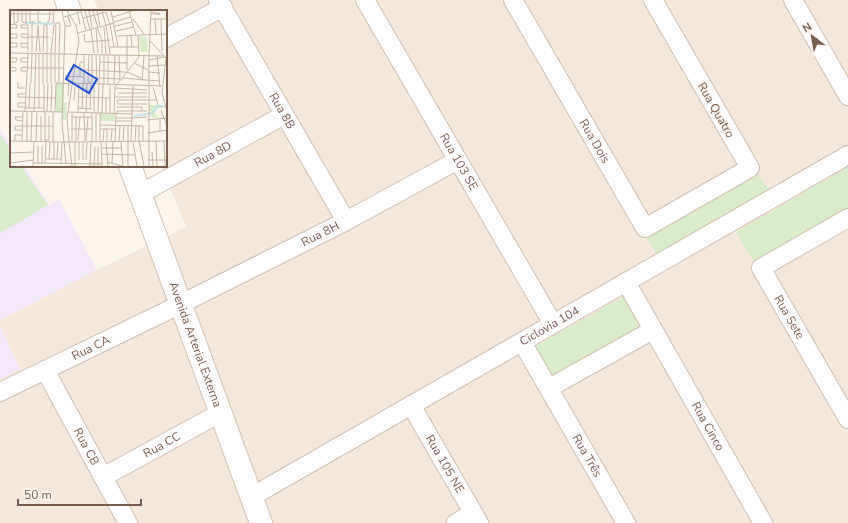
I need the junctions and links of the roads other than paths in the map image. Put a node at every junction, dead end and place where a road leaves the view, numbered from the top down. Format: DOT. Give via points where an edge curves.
graph roads {
  1 [pos="66,0"];
  2 [pos="364,0"];
  3 [pos="513,0"];
  4 [pos="653,0"];
  5 [pos="793,0"];
  6 [pos="220,4"];
  7 [pos="70,10"];
  8 [pos="167,37"];
  9 [pos="848,96"];
  10 [pos="284,114"];
  11 [pos="848,155"];
  12 [pos="458,160"];
  13 [pos="130,167"];
  14 [pos="140,194"];
  15 [pos="698,198"];
  16 [pos="848,218"];
  17 [pos="346,221"];
  18 [pos="626,282"];
  19 [pos="181,304"];
  20 [pos="553,324"];
  21 [pos="653,330"];
  22 [pos="522,342"];
  23 [pos="45,370"];
  24 [pos="549,388"];
  25 [pos="0,392"];
  26 [pos="411,405"];
  27 [pos="220,413"];
  28 [pos="848,419"];
  29 [pos="103,477"];
  30 [pos="251,497"];
  31 [pos="476,518"];
  32 [pos="128,523"];
  33 [pos="261,523"];
  34 [pos="456,523"];
  35 [pos="626,523"];
  36 [pos="763,523"];
  1 -- 7 [label="main road"];
  2 -- 12 [label="street, Rua 103 SE"];
  3 -- 15 [label="street, Rua Dois" via="645,228"];
  4 -- 15 [label="street, Rua Quatro" via="750,168"];
  5 -- 9 [label="street"];
  6 -- 8 [label="street"];
  6 -- 10 [label="street, Rua 8B"];
  10 -- 14 [label="street, Rua 8D"];
  10 -- 17 [label="street, Rua 8B"];
  11 -- 18 [label="street, Ciclovia 104"];
  12 -- 17 [label="street, Rua 8H"];
  12 -- 20 [label="street, Rua 103 SE"];
  13 -- 14 [label="main road, Avenida Arterial Externa"];
  14 -- 19 [label="main road, Avenida Arterial Externa"];
  16 -- 28 [label="street, Rua Sete" via="760,268"];
  17 -- 19 [label="street, Rua 8H"];
  18 -- 20 [label="street, Ciclovia 104"];
  18 -- 21 [label="street, Rua Cinco"];
  19 -- 23 [label="street, Rua CA"];
  19 -- 27 [label="main road, Avenida Arterial Externa"];
  20 -- 22 [label="street, Ciclovia 104"];
  21 -- 24 [label="street"];
  21 -- 36 [label="street, Rua Cinco"];
  22 -- 24 [label="street, Rua Três"];
  22 -- 26 [label="street, Ciclovia 104"];
  23 -- 25 [label="street, Rua CA"];
  23 -- 29 [label="street, Rua CB"];
  24 -- 35 [label="street, Rua Três"];
  26 -- 30 [label="street, Ciclovia 104"];
  26 -- 31 [label="street, Rua 105 NE"];
  27 -- 29 [label="street, Rua CC"];
  27 -- 30 [label="main road, Avenida Arterial Externa"];
  29 -- 32 [label="street, Rua CB"];
  30 -- 33 [label="main road, Avenida Arterial Externa"];
  31 -- 34 [label="street"];
}
